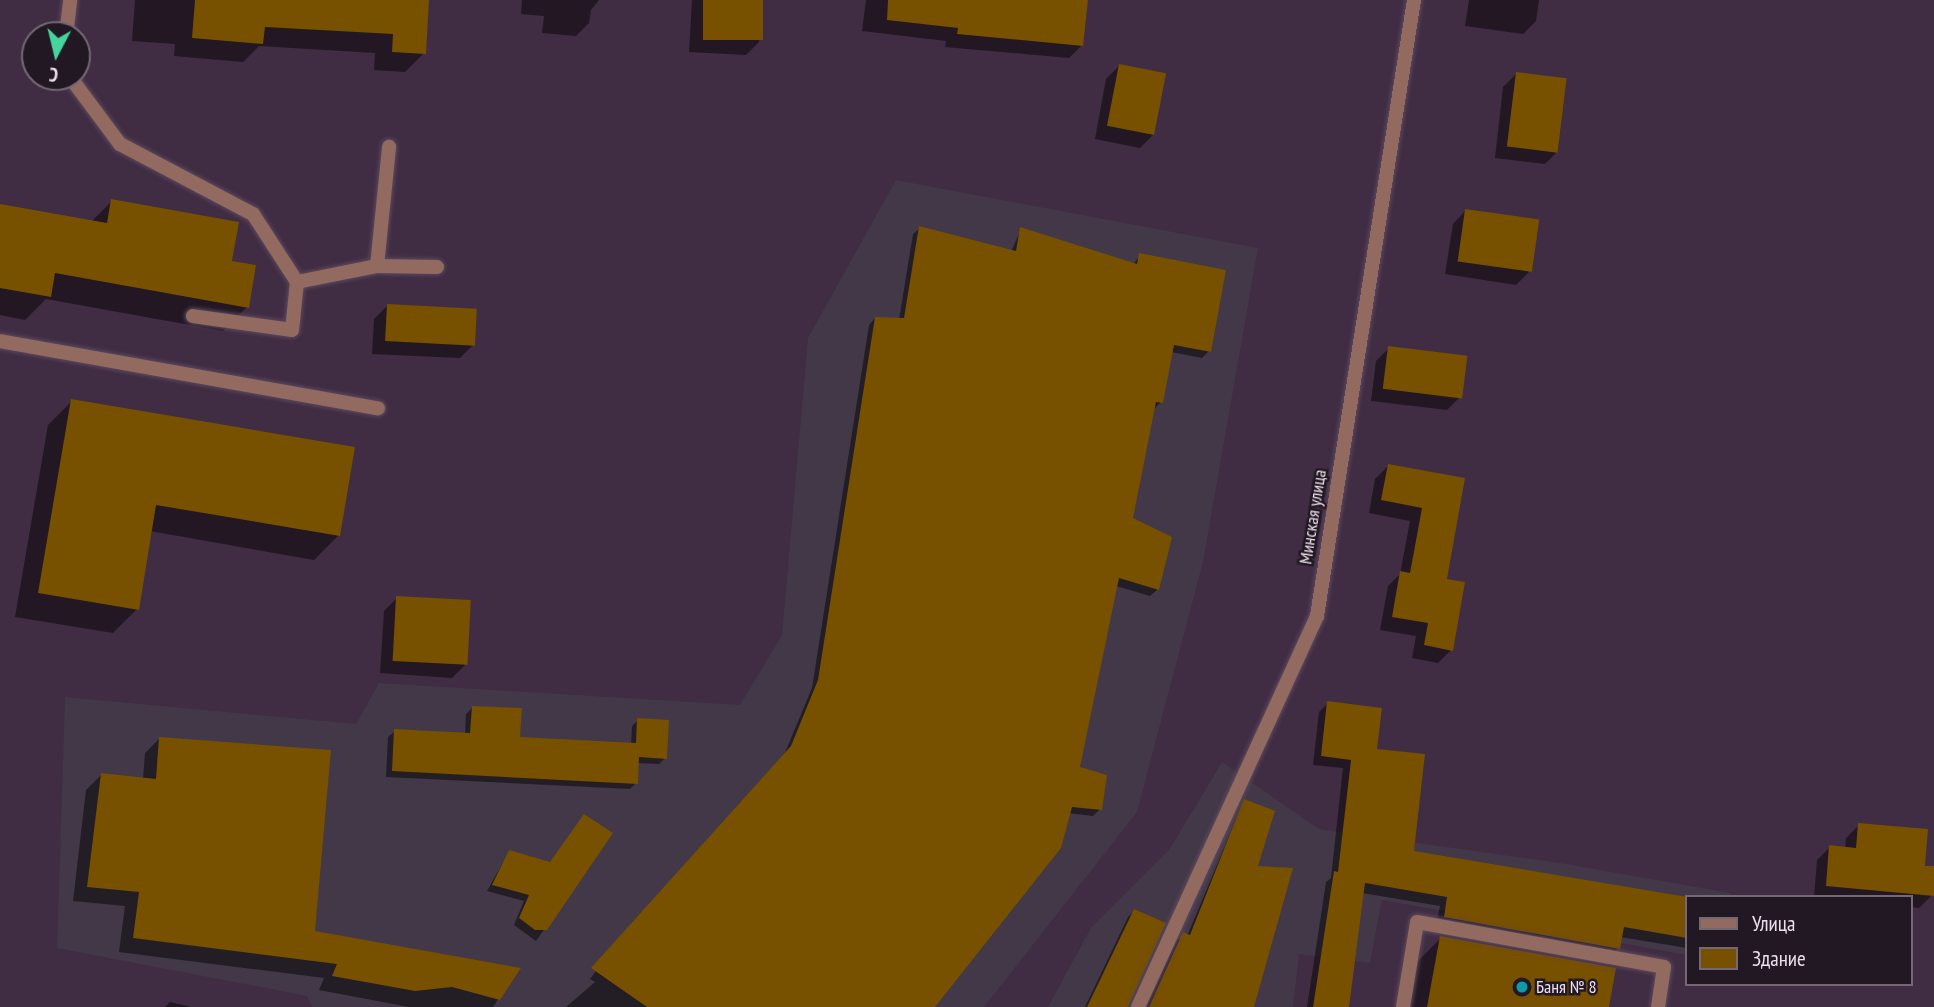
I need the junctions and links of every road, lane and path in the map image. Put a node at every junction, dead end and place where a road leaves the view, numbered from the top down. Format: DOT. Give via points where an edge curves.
graph roads {
  1 [pos="70,0"];
  2 [pos="1414,0"];
  3 [pos="68,21"];
  4 [pos="80,91"];
  5 [pos="389,147"];
  6 [pos="377,265"];
  7 [pos="438,267"];
  8 [pos="296,282"];
  9 [pos="193,316"];
  10 [pos="0,341"];
  11 [pos="378,408"];
  12 [pos="1138,1007"];
  13 [pos="1403,1007"];
  14 [pos="1658,1007"];
  1 -- 3 [label="street"];
  2 -- 12 [label="street, Минская улица" via="1317,615"];
  4 -- 8 [label="street" via="120,144 253,214"];
  5 -- 6 [label="street"];
  6 -- 7 [label="street"];
  6 -- 8 [label="street"];
  8 -- 9 [label="street" via="292,330"];
  10 -- 11 [label="street"];
  13 -- 14 [label="street" via="1416,922 1664,967"];
}
